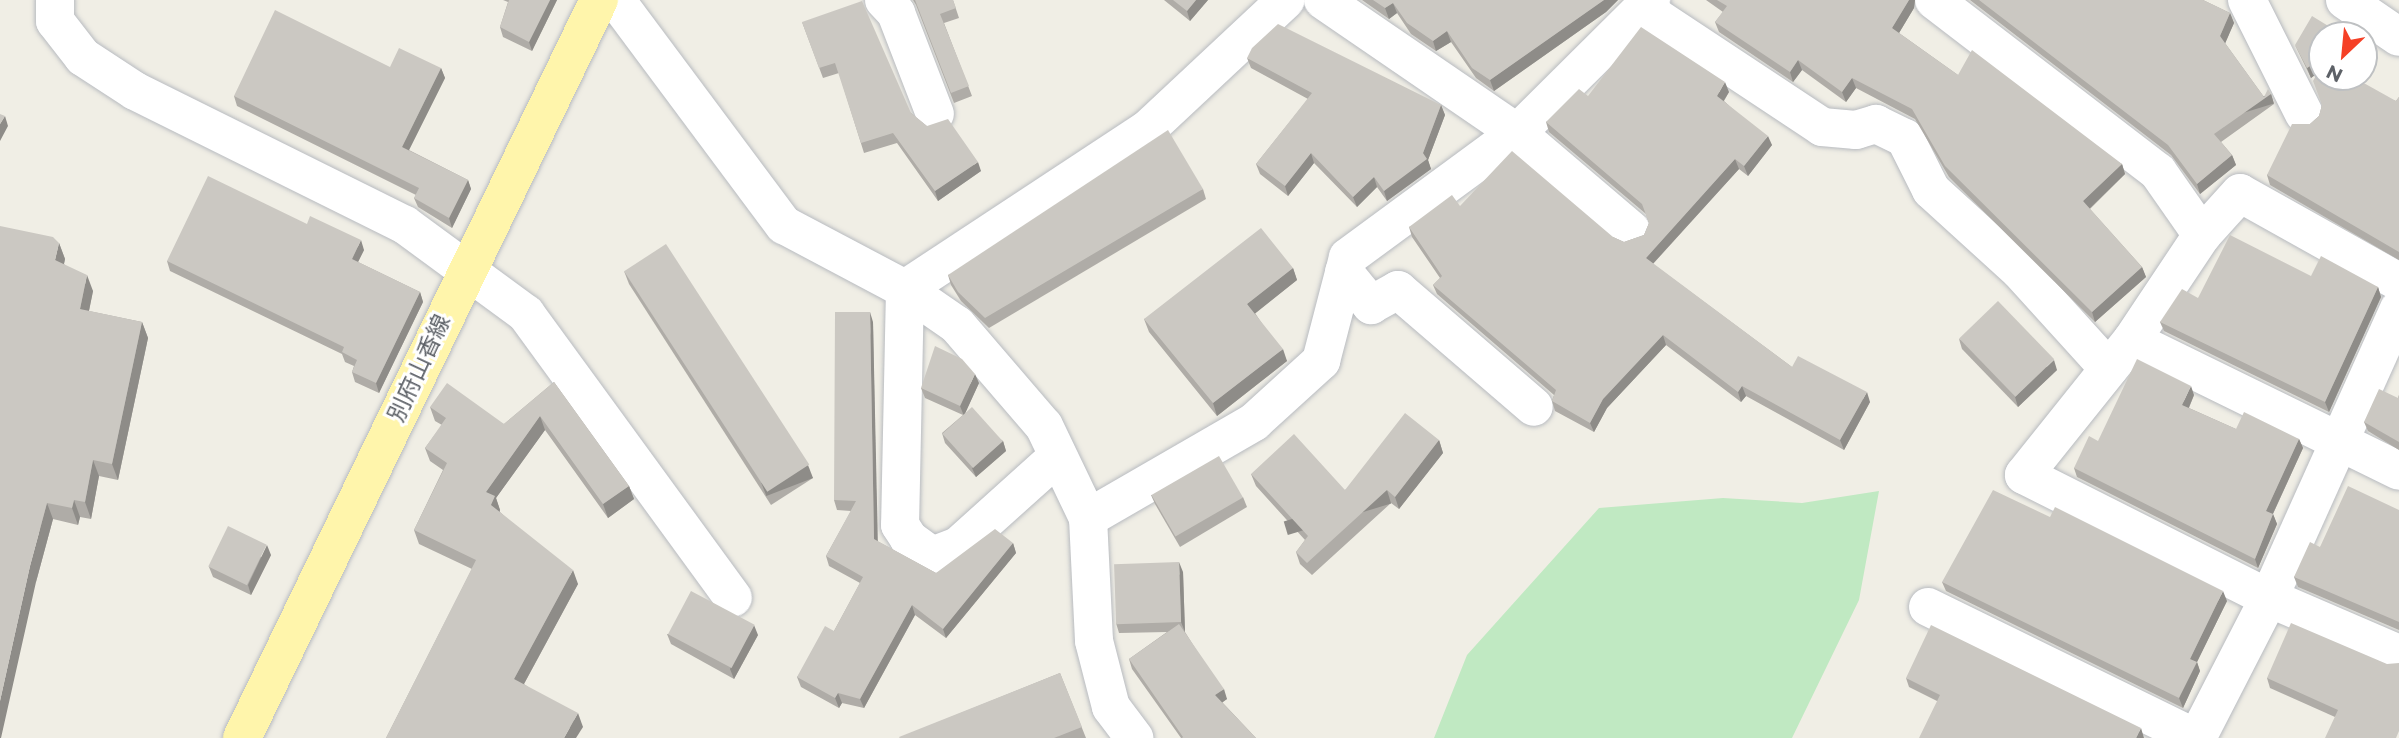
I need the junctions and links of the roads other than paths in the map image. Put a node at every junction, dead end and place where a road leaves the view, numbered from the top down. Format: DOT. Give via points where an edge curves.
graph roads {
  1 [pos="55,0"];
  2 [pos="600,0"];
  3 [pos="616,0"];
  4 [pos="884,0"];
  5 [pos="1286,0"];
  6 [pos="1323,0"];
  7 [pos="1934,0"];
  8 [pos="2247,0"];
  9 [pos="2345,0"];
  10 [pos="1648,5"];
  11 [pos="2399,37"];
  12 [pos="935,114"];
  13 [pos="2304,114"];
  14 [pos="1517,133"];
  15 [pos="1631,230"];
  16 [pos="2202,234"];
  17 [pos="467,267"];
  18 [pos="1344,272"];
  19 [pos="2399,282"];
  20 [pos="905,289"];
  21 [pos="2399,309"];
  22 [pos="2120,354"];
  23 [pos="1534,407"];
  24 [pos="2337,444"];
  25 [pos="1057,457"];
  26 [pos="2399,471"];
  27 [pos="1088,518"];
  28 [pos="733,598"];
  29 [pos="2269,598"];
  30 [pos="1928,607"];
  31 [pos="2399,654"];
  32 [pos="242,738"];
  33 [pos="1134,738"];
  34 [pos="2196,738"];
  1 -- 17 [label="street" via="55,21 83,57 135,92 405,225"];
  2 -- 17 [label="main road, 別府山香線"];
  3 -- 20 [label="street" via="784,225"];
  4 -- 12 [label="street" via="896,13"];
  5 -- 20 [label="street" via="1149,128"];
  6 -- 14 [label="street"];
  7 -- 16 [label="street" via="2158,172"];
  8 -- 13 [label="street"];
  9 -- 11 [label="street"];
  10 -- 14 [label="street"];
  10 -- 22 [label="street" via="1822,127 1856,130 1876,124 1905,138 1931,190"];
  14 -- 15 [label="street"];
  14 -- 18 [label="street" via="1348,257"];
  16 -- 19 [label="street" via="2240,193"];
  16 -- 22 [label="street"];
  17 -- 28 [label="street" via="526,314"];
  17 -- 32 [label="main road, 別府山香線"];
  18 -- 23 [label="street" via="1371,305 1398,290"];
  18 -- 27 [label="street" via="1321,360 1254,422"];
  20 -- 25 [label="street" via="957,326 1003,374 1044,426"];
  20 -- 25 [label="street" via="900,525 909,539 932,556 958,546"];
  21 -- 24 [label="street"];
  22 -- 24 [label="street"];
  22 -- 29 [label="street" via="2024,475"];
  24 -- 26 [label="street"];
  24 -- 29 [label="street"];
  25 -- 27 [label="street"];
  27 -- 33 [label="street" via="1094,641 1111,707"];
  29 -- 31 [label="street"];
  29 -- 34 [label="street"];
  30 -- 34 [label="street"];
}
